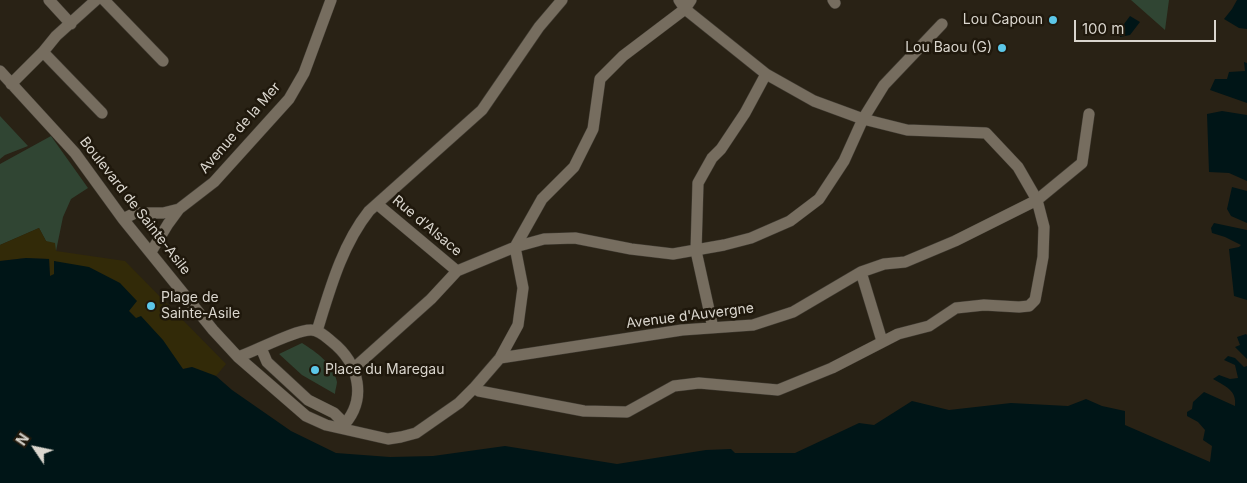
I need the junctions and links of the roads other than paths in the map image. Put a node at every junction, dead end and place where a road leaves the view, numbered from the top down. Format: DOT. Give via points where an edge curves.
graph roads {
  1 [pos="49,0"];
  2 [pos="96,0"];
  3 [pos="104,0"];
  4 [pos="331,0"];
  5 [pos="562,0"];
  6 [pos="685,3"];
  7 [pos="70,24"];
  8 [pos="942,24"];
  9 [pos="43,52"];
  10 [pos="164,61"];
  11 [pos="0,71"];
  12 [pos="766,74"];
  13 [pos="11,84"];
  14 [pos="102,113"];
  15 [pos="1089,114"];
  16 [pos="863,119"];
  17 [pos="1037,200"];
  18 [pos="377,204"];
  19 [pos="179,209"];
  20 [pos="123,219"];
  21 [pos="515,247"];
  22 [pos="696,251"];
  23 [pos="151,252"];
  24 [pos="457,271"];
  25 [pos="861,272"];
  26 [pos="713,328"];
  27 [pos="317,331"];
  28 [pos="882,341"];
  29 [pos="261,348"];
  30 [pos="238,357"];
  31 [pos="500,358"];
  32 [pos="354,368"];
  33 [pos="474,388"];
  34 [pos="343,426"];
  1 -- 7 [label="street"];
  2 -- 7 [label="street"];
  3 -- 10 [label="street"];
  4 -- 19 [label="street, Avenue de la Mer" via="304,73 289,99 214,182"];
  5 -- 18 [label="street" via="539,27 482,110"];
  6 -- 12 [label="street"];
  6 -- 21 [label="street" via="600,79 593,129 586,144 574,167 542,199"];
  7 -- 9 [label="street"];
  8 -- 16 [label="street" via="884,85"];
  9 -- 13 [label="street"];
  9 -- 14 [label="street"];
  11 -- 13 [label="street, Boulevard de Sainte-Asile"];
  12 -- 16 [label="street" via="814,101"];
  12 -- 22 [label="street" via="745,113 698,183"];
  13 -- 20 [label="street, Boulevard de Sainte-Asile" via="75,154"];
  15 -- 17 [label="street, Avenue d'Auvergne" via="1082,163"];
  16 -- 17 [label="street" via="907,130 986,133 1018,167"];
  16 -- 22 [label="street" via="844,161 819,199 790,221 751,238"];
  17 -- 25 [label="street, Avenue d'Auvergne" via="905,262 884,264"];
  17 -- 28 [label="street" via="1044,227 1043,257 1035,300 1029,306 956,308 929,326"];
  18 -- 24 [label="street, Rue d'Alsace"];
  18 -- 27 [label="street" via="358,225 345,250"];
  19 -- 20 [label="street, Avenue de la Mer" via="135,214"];
  19 -- 23 [label="street, Avenue de la Mer"];
  20 -- 23 [label="street, Boulevard de Sainte-Asile"];
  21 -- 22 [label="street" via="544,239 575,238 673,254"];
  21 -- 24 [label="street"];
  21 -- 31 [label="street, Boulevard de Sainte-Asile" via="522,288 518,325"];
  22 -- 26 [label="street"];
  23 -- 30 [label="street, Boulevard de Sainte-Asile"];
  24 -- 32 [label="street" via="431,299"];
  25 -- 26 [label="street, Avenue d'Auvergne" via="793,312 752,325"];
  25 -- 28 [label="street"];
  26 -- 31 [label="street, Avenue d'Auvergne"];
  27 -- 29 [label="street" via="301,332"];
  27 -- 32 [label="street" via="344,352"];
  28 -- 33 [label="street" via="832,368 778,390 699,383 674,386 627,412 584,411 479,392"];
  29 -- 30 [label="street"];
  29 -- 34 [label="street" via="267,362 308,400 334,413"];
  30 -- 34 [label="street, Boulevard de Sainte-Asile" via="306,416 326,425"];
  31 -- 33 [label="street, Boulevard de Sainte-Asile"];
  32 -- 34 [label="street" via="358,391 352,414"];
  33 -- 34 [label="street, Boulevard de Sainte-Asile" via="459,403 416,433 388,439 360,434"];
}
